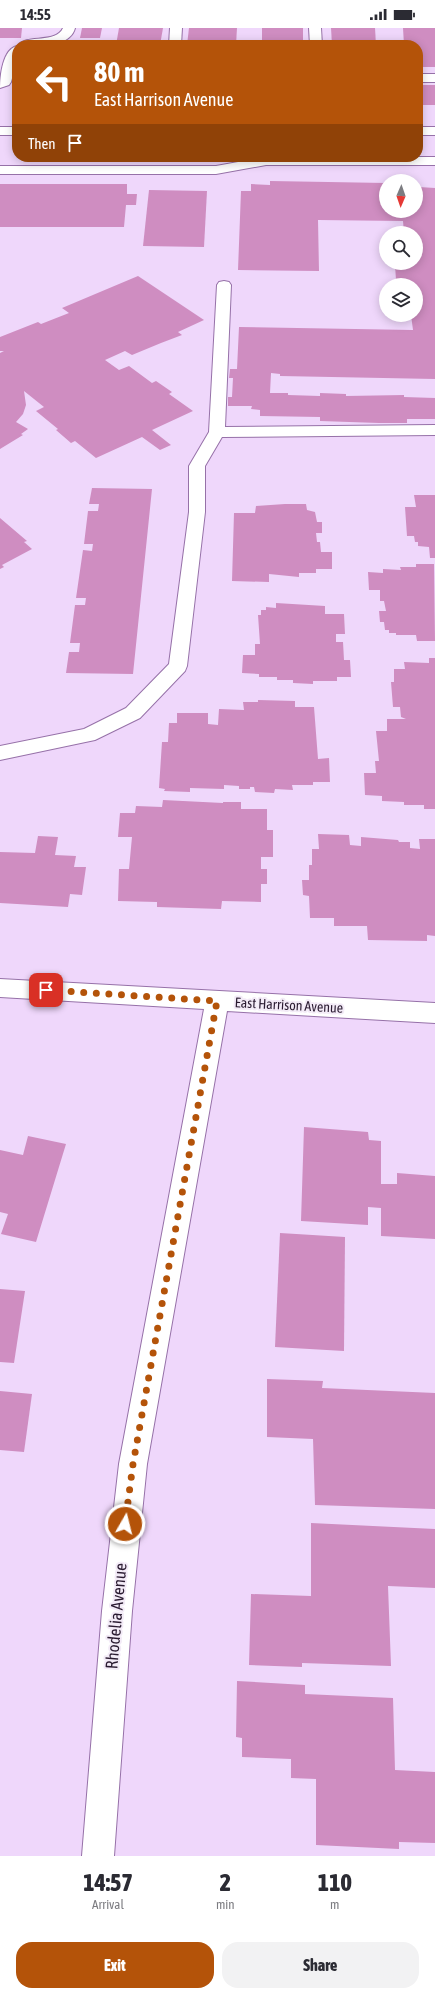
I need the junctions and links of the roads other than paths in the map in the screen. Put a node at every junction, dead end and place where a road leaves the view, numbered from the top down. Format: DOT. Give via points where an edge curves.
graph roads {
  1 [pos="69,28"];
  2 [pos="176,28"];
  3 [pos="315,28"];
  4 [pos="52,40"];
  5 [pos="175,40"];
  6 [pos="316,40"];
  7 [pos="12,57"];
  8 [pos="423,78"];
  9 [pos="435,78"];
  10 [pos="0,84"];
  11 [pos="0,131"];
  12 [pos="12,131"];
  13 [pos="423,131"];
  14 [pos="435,131"];
  15 [pos="423,161"];
  16 [pos="435,161"];
  17 [pos="260,162"];
  18 [pos="0,170"];
  19 [pos="224,285"];
  20 [pos="435,430"];
  21 [pos="217,432"];
  22 [pos="0,753"];
  23 [pos="0,988"];
  24 [pos="217,1001"];
  25 [pos="435,1014"];
  26 [pos="98,1856"];
  1 -- 4 [label="street" via="68,32"];
  2 -- 5 [label="street"];
  3 -- 6 [label="street"];
  7 -- 10 [label="street" via="5,82"];
  8 -- 9 [label="street"];
  11 -- 12 [label="street"];
  13 -- 14 [label="street"];
  15 -- 16 [label="street"];
  17 -- 18 [label="street" via="216,170"];
  19 -- 21 [label="street"];
  20 -- 21 [label="street"];
  21 -- 22 [label="street" via="197,466 197,512 178,666 133,713 88,735"];
  23 -- 24 [label="street, East Harrison Avenue"];
  24 -- 25 [label="street, East Harrison Avenue"];
  24 -- 26 [label="street, Rhodelia Avenue" via="134,1456 115,1619"];
}
